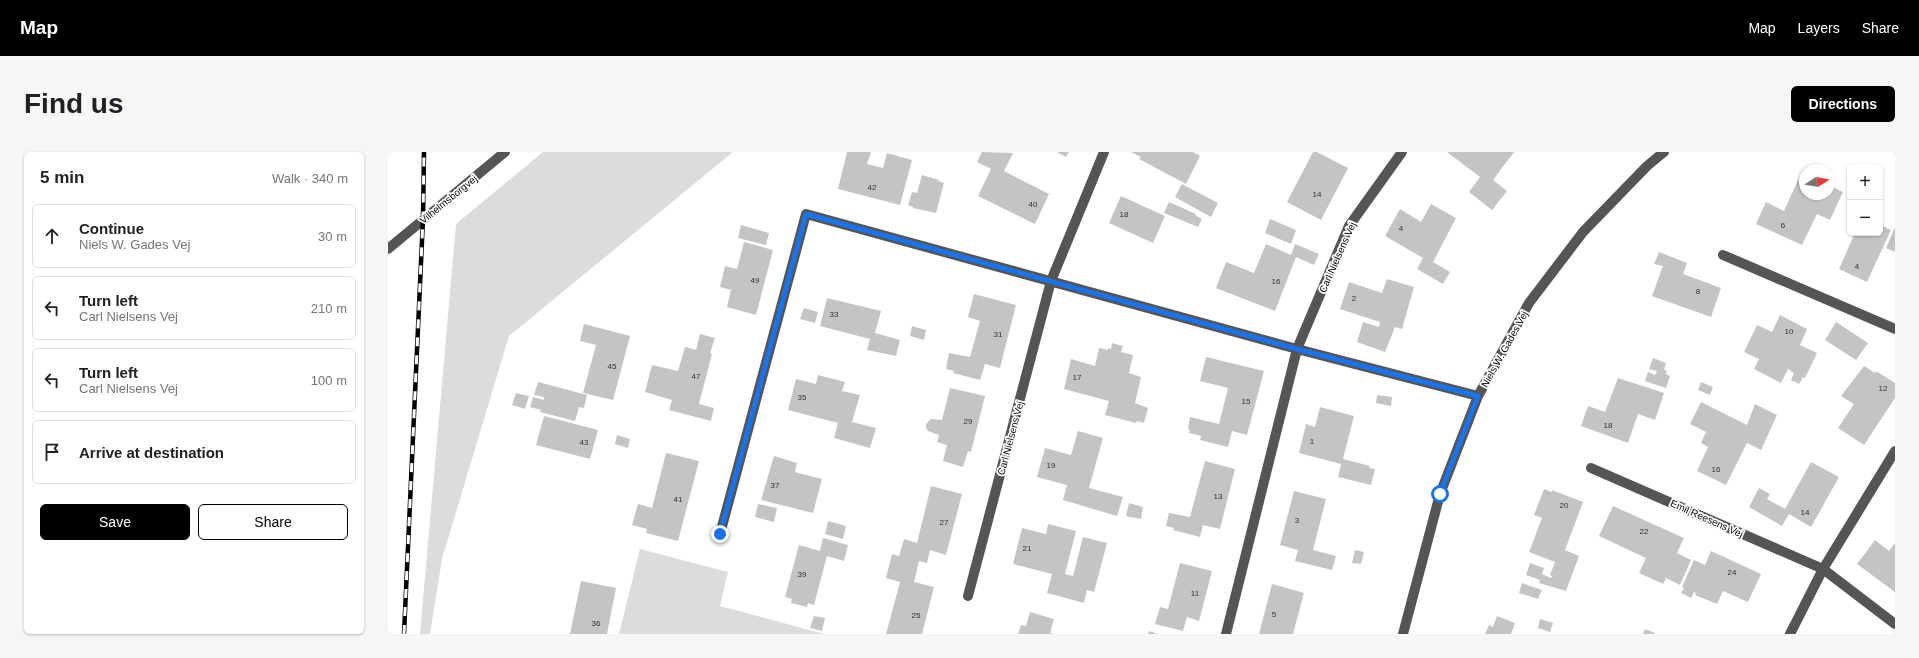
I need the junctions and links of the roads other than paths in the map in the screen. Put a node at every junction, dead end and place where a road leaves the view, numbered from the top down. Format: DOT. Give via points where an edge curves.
graph roads {
  1 [pos="505,152"];
  2 [pos="1104,152"];
  3 [pos="1402,152"];
  4 [pos="1664,152"];
  5 [pos="389,247"];
  6 [pos="1723,255"];
  7 [pos="1052,281"];
  8 [pos="1895,329"];
  9 [pos="1297,349"];
  10 [pos="1478,396"];
  11 [pos="1895,451"];
  12 [pos="1591,468"];
  13 [pos="720,534"];
  14 [pos="1823,569"];
  15 [pos="968,596"];
  16 [pos="1895,624"];
  17 [pos="1226,634"];
  18 [pos="1403,634"];
  19 [pos="1790,634"];
  1 -- 5 [label="street, Vilhelmsborgvej"];
  2 -- 7 [label="street, Carl Nielsens Vej"];
  3 -- 9 [label="street, Carl Nielsens Vej" via="1349,226"];
  4 -- 10 [label="street, Niels W. Gades Vej" via="1583,232 1547,279 1530,303"];
  6 -- 8 [label="street"];
  7 -- 9 [label="street"];
  7 -- 13 [label="street" via="806,214"];
  7 -- 15 [label="street, Carl Nielsens Vej"];
  9 -- 10 [label="street"];
  9 -- 17 [label="street, Carl Nielsens Vej"];
  10 -- 18 [label="street, Niels W. Gades Vej" via="1440,494"];
  11 -- 14 [label="street"];
  12 -- 14 [label="street, Emil Reesens Vej"];
  14 -- 16 [label="street, Emil Reesens Vej"];
  14 -- 19 [label="street"];
}
